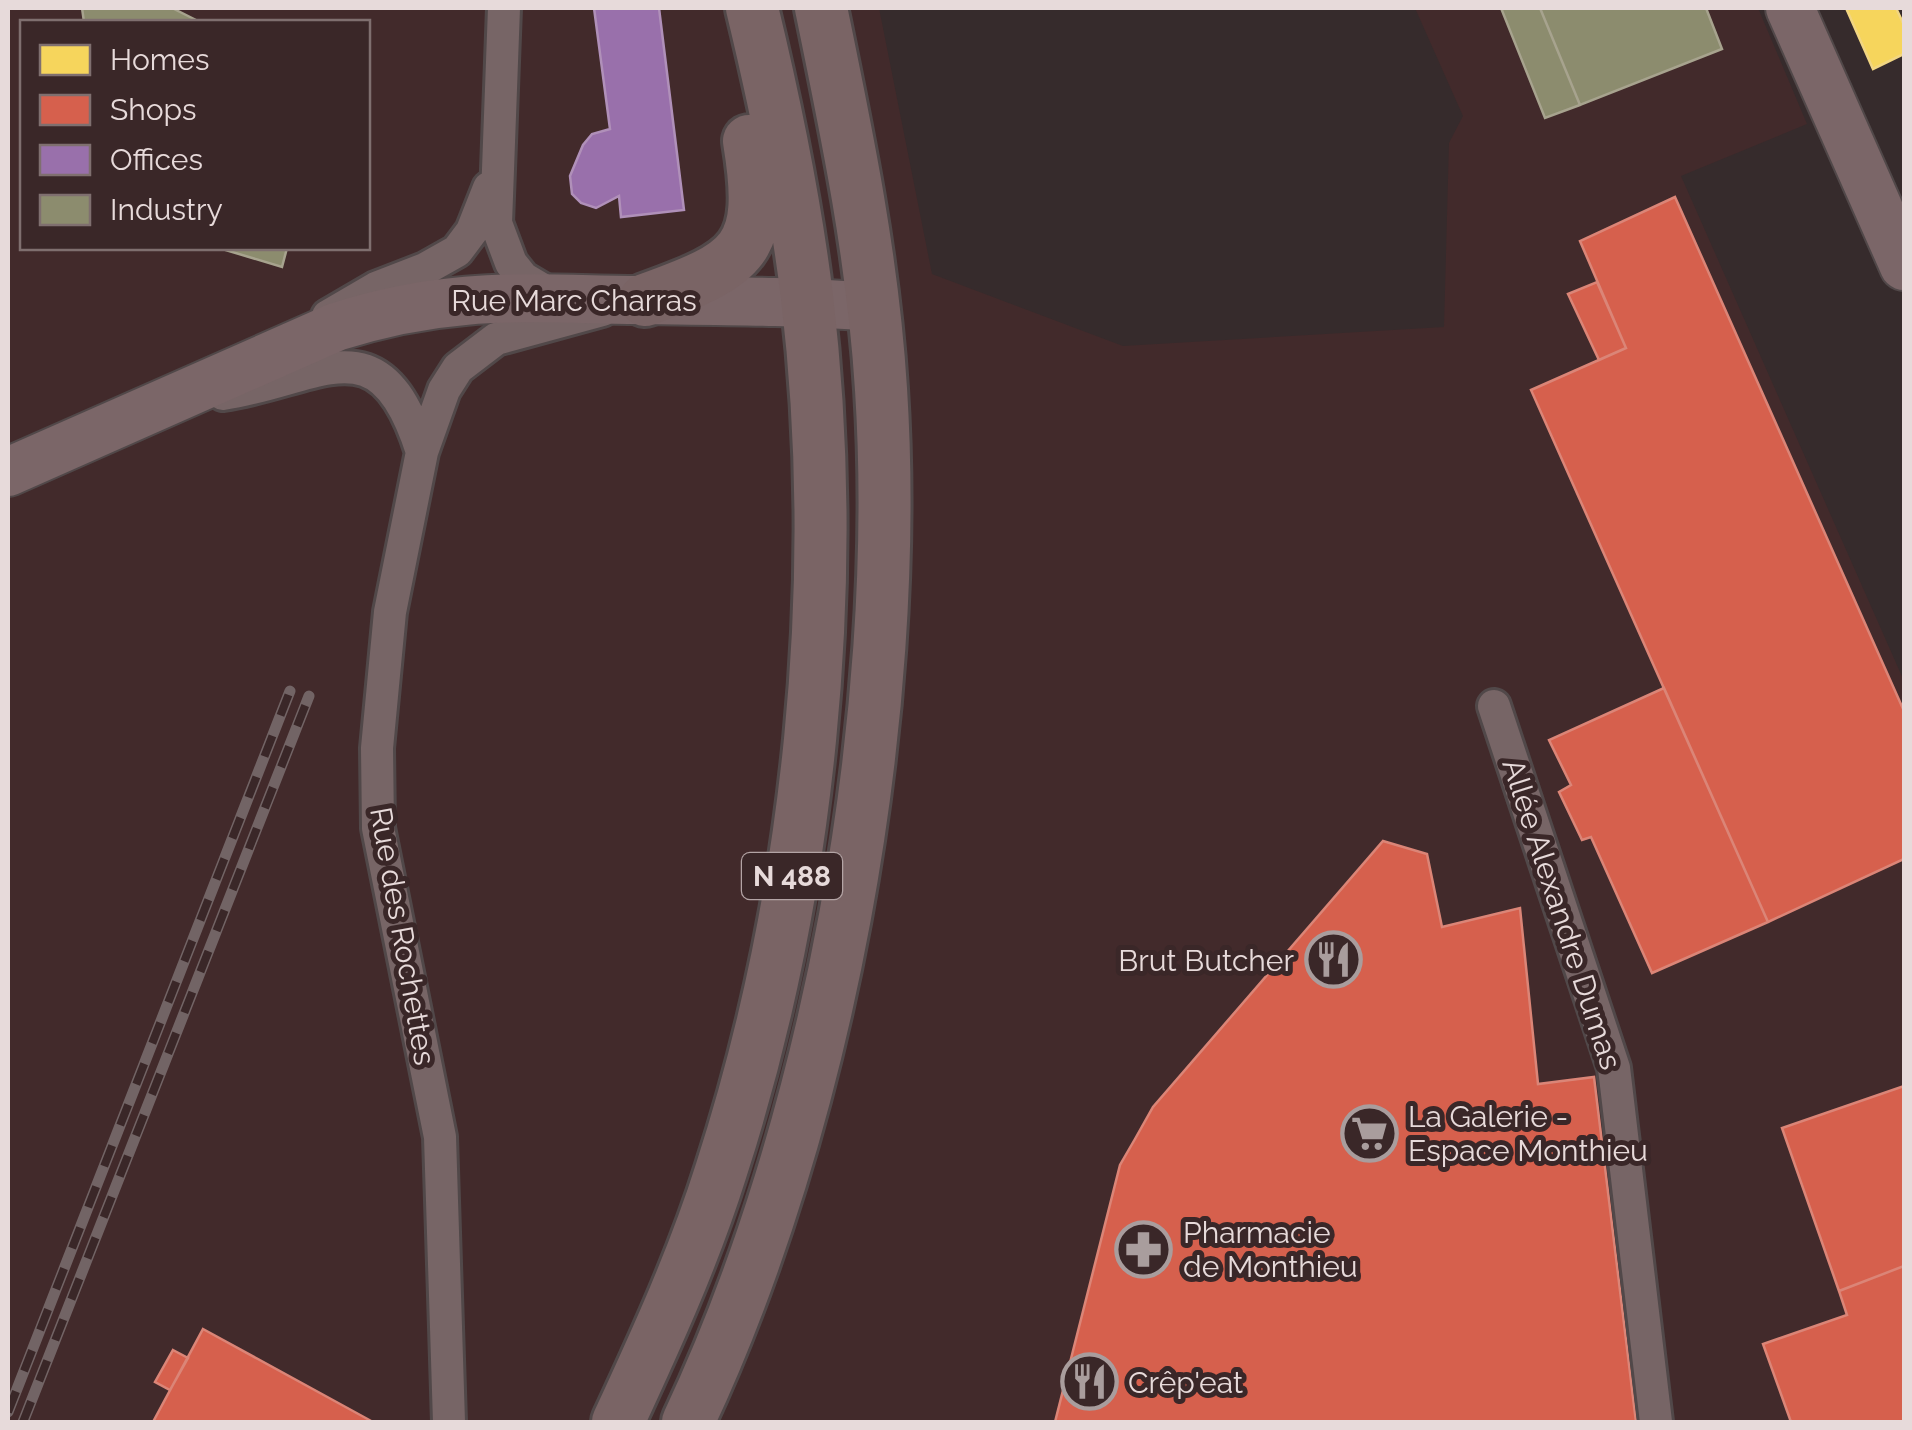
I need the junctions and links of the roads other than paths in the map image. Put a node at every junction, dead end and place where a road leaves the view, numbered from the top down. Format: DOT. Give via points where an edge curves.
graph roads {
  1 [pos="504,8"];
  2 [pos="722,8"];
  3 [pos="752,8"];
  4 [pos="785,8"];
  5 [pos="821,8"];
  6 [pos="1790,8"];
  7 [pos="495,170"];
  8 [pos="1904,266"];
  9 [pos="556,297"];
  10 [pos="637,300"];
  11 [pos="807,302"];
  12 [pos="874,307"];
  13 [pos="278,353"];
  14 [pos="179,398"];
  15 [pos="422,452"];
  16 [pos="8,472"];
  17 [pos="875,676"];
  18 [pos="1494,706"];
  19 [pos="449,1422"];
  20 [pos="618,1422"];
  21 [pos="688,1422"];
  22 [pos="1656,1422"];
  1 -- 7 [label="street"];
  2 -- 10 [label="main road" via="757,192 752,235 696,281"];
  3 -- 11 [label="main road, N 488"];
  4 -- 12 [label="main road" via="812,116 836,269 848,291"];
  5 -- 12 [label="main road, N 488" via="860,193"];
  6 -- 8 [label="main road"];
  7 -- 9 [label="street" via="501,246 523,278"];
  7 -- 13 [label="street" via="472,231 457,251 352,301"];
  9 -- 10 [label="main road, Rue Marc Charras"];
  9 -- 13 [label="main road, Rue Marc Charras" via="445,299 391,309"];
  10 -- 11 [label="main road, Rue Marc Charras"];
  10 -- 15 [label="street, Rue des Rochettes" via="477,349 444,390"];
  11 -- 12 [label="main road, Rue Marc Charras"];
  11 -- 17 [label="main road" via="826,316 838,341 854,589"];
  11 -- 20 [label="main road, N 488" via="818,644 792,877 722,1170"];
  12 -- 17 [label="main road, N 488" via="883,498"];
  13 -- 14 [label="main road, Rue Marc Charras"];
  14 -- 15 [label="street" via="232,392 326,366 362,369 402,399"];
  14 -- 16 [label="main road, Rue Marc Charras"];
  15 -- 19 [label="street, Rue des Rochettes" via="390,612 377,748 378,828 440,1137"];
  17 -- 21 [label="main road, N 488" via="860,814 823,1020 750,1272"];
  18 -- 22 [label="street, Allée Alexandre Dumas" via="1614,1068"];
}
